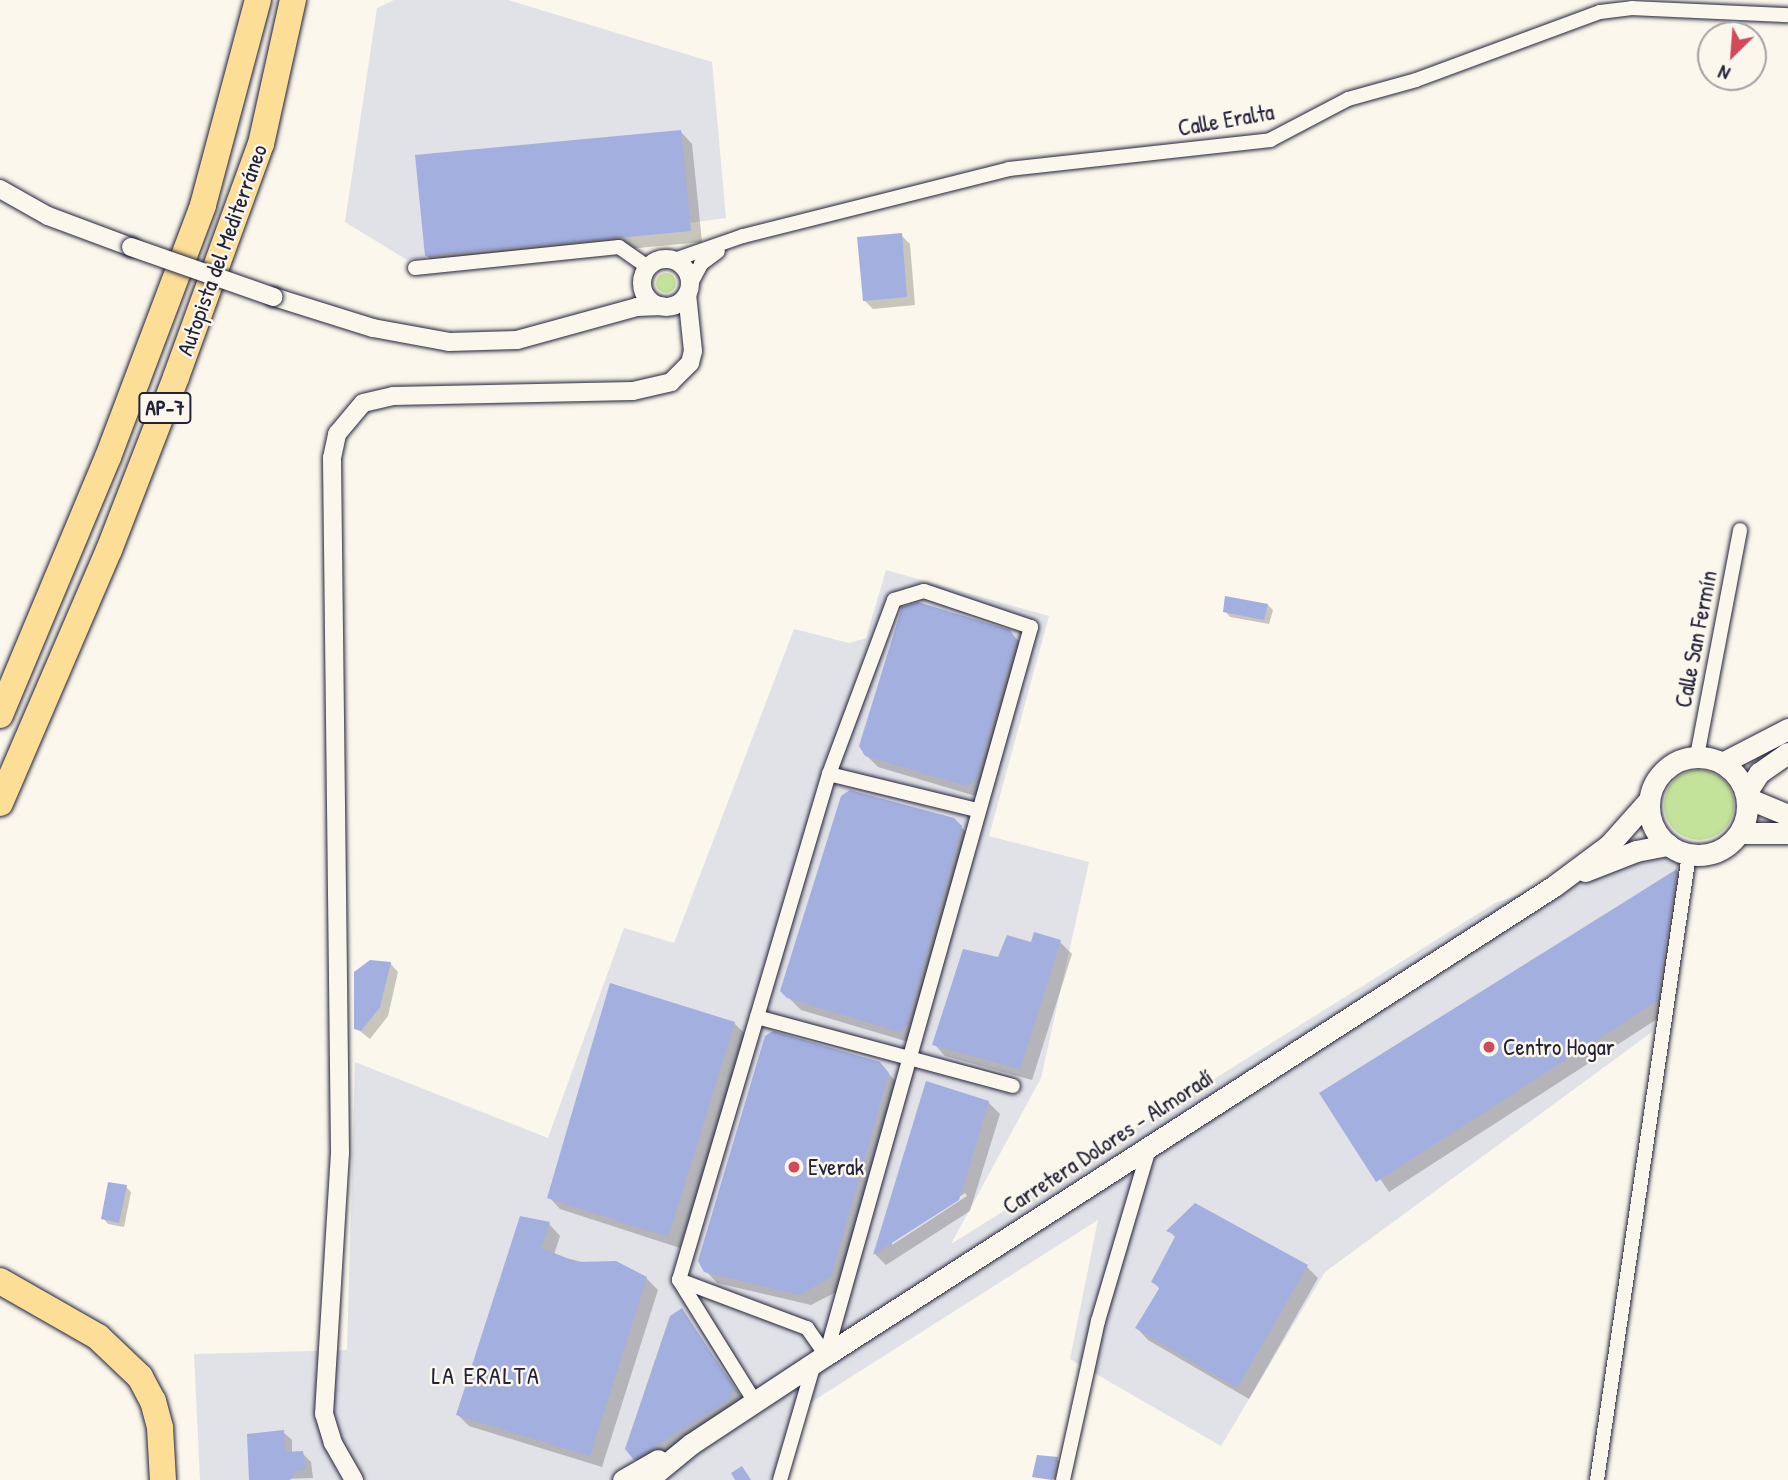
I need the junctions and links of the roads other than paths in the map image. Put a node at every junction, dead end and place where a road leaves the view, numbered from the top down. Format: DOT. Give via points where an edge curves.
graph roads {
  1 [pos="258,0"];
  2 [pos="293,0"];
  3 [pos="1788,15"];
  4 [pos="0,189"];
  5 [pos="743,236"];
  6 [pos="674,260"];
  7 [pos="415,268"];
  8 [pos="645,274"];
  9 [pos="688,291"];
  10 [pos="664,307"];
  11 [pos="595,320"];
  12 [pos="693,339"];
  13 [pos="1741,530"];
  14 [pos="0,715"];
  15 [pos="1788,729"];
  16 [pos="1788,753"];
  17 [pos="1697,757"];
  18 [pos="1722,763"];
  19 [pos="829,774"];
  20 [pos="1747,796"];
  21 [pos="1649,800"];
  22 [pos="0,803"];
  23 [pos="977,810"];
  24 [pos="1788,815"];
  25 [pos="1788,833"];
  26 [pos="1740,834"];
  27 [pos="1668,845"];
  28 [pos="1689,855"];
  29 [pos="1554,886"];
  30 [pos="757,1017"];
  31 [pos="909,1059"];
  32 [pos="1013,1086"];
  33 [pos="1150,1146"];
  34 [pos="679,1280"];
  35 [pos="0,1281"];
  36 [pos="0,1299"];
  37 [pos="40,1306"];
  38 [pos="820,1360"];
  39 [pos="755,1402"];
  40 [pos="691,1444"];
  41 [pos="163,1480"];
  42 [pos="354,1480"];
  43 [pos="623,1480"];
  44 [pos="647,1480"];
  45 [pos="780,1480"];
  46 [pos="1063,1480"];
  47 [pos="1597,1480"];
  1 -- 14 [label="highway, Autopista del Mediterráneo / AP-7" via="203,205 108,457"];
  2 -- 22 [label="highway, Autopista del Mediterráneo / AP-7" via="261,144 176,377 109,550"];
  3 -- 5 [label="street, Calle Eralta" via="1632,8 1600,12 1416,80 1348,99 1270,140 1009,169"];
  4 -- 11 [label="street, bridge" via="48,216 131,247 373,328 449,342 517,340"];
  5 -- 6 [label="street"];
  5 -- 9 [label="street" via="701,264"];
  6 -- 8 [label="street" via="660,260"];
  6 -- 9 [label="street" via="688,274"];
  7 -- 8 [label="street" via="619,247"];
  8 -- 10 [label="street" via="649,300"];
  8 -- 11 [label="street"];
  9 -- 10 [label="street"];
  9 -- 12 [label="street"];
  10 -- 11 [label="street" via="637,307"];
  10 -- 12 [label="street"];
  12 -- 42 [label="street" via="690,363 654,388 393,396 363,403 349,414 337,434 332,458 340,1153 324,1414 333,1443"];
  13 -- 17 [label="street, Calle San Fermín"];
  15 -- 18 [label="main road"];
  16 -- 20 [label="main road" via="1759,773"];
  17 -- 18 [label="main road"];
  17 -- 21 [label="main road" via="1669,766"];
  18 -- 20 [label="main road"];
  19 -- 23 [label="street"];
  19 -- 23 [label="street" via="894,600 924,591 1031,627"];
  19 -- 30 [label="street"];
  20 -- 24 [label="main road"];
  20 -- 26 [label="main road"];
  21 -- 27 [label="main road" via="1653,825"];
  21 -- 29 [label="main road" via="1609,845"];
  23 -- 31 [label="street"];
  25 -- 26 [label="main road"];
  26 -- 28 [label="main road" via="1725,848"];
  27 -- 28 [label="main road"];
  27 -- 29 [label="main road" via="1636,851"];
  28 -- 47 [label="street"];
  29 -- 33 [label="main road, Carretera Dolores - Almoradí"];
  30 -- 31 [label="street"];
  30 -- 34 [label="street"];
  31 -- 32 [label="street"];
  31 -- 38 [label="street"];
  33 -- 38 [label="main road, Carretera Dolores - Almoradí"];
  33 -- 46 [label="street" via="1098,1321"];
  34 -- 38 [label="street" via="807,1328"];
  34 -- 39 [label="street"];
  35 -- 37 [label="highway"];
  36 -- 37 [label="highway"];
  37 -- 41 [label="highway" via="98,1337 140,1377 160,1428"];
  38 -- 39 [label="main road, Carretera Dolores - Almoradí"];
  38 -- 45 [label="street"];
  39 -- 40 [label="main road, Carretera Dolores - Almoradí"];
  40 -- 43 [label="main road, Carretera Dolores - Almoradí"];
  40 -- 44 [label="main road, Carretera Dolores - Almoradí"];
}
